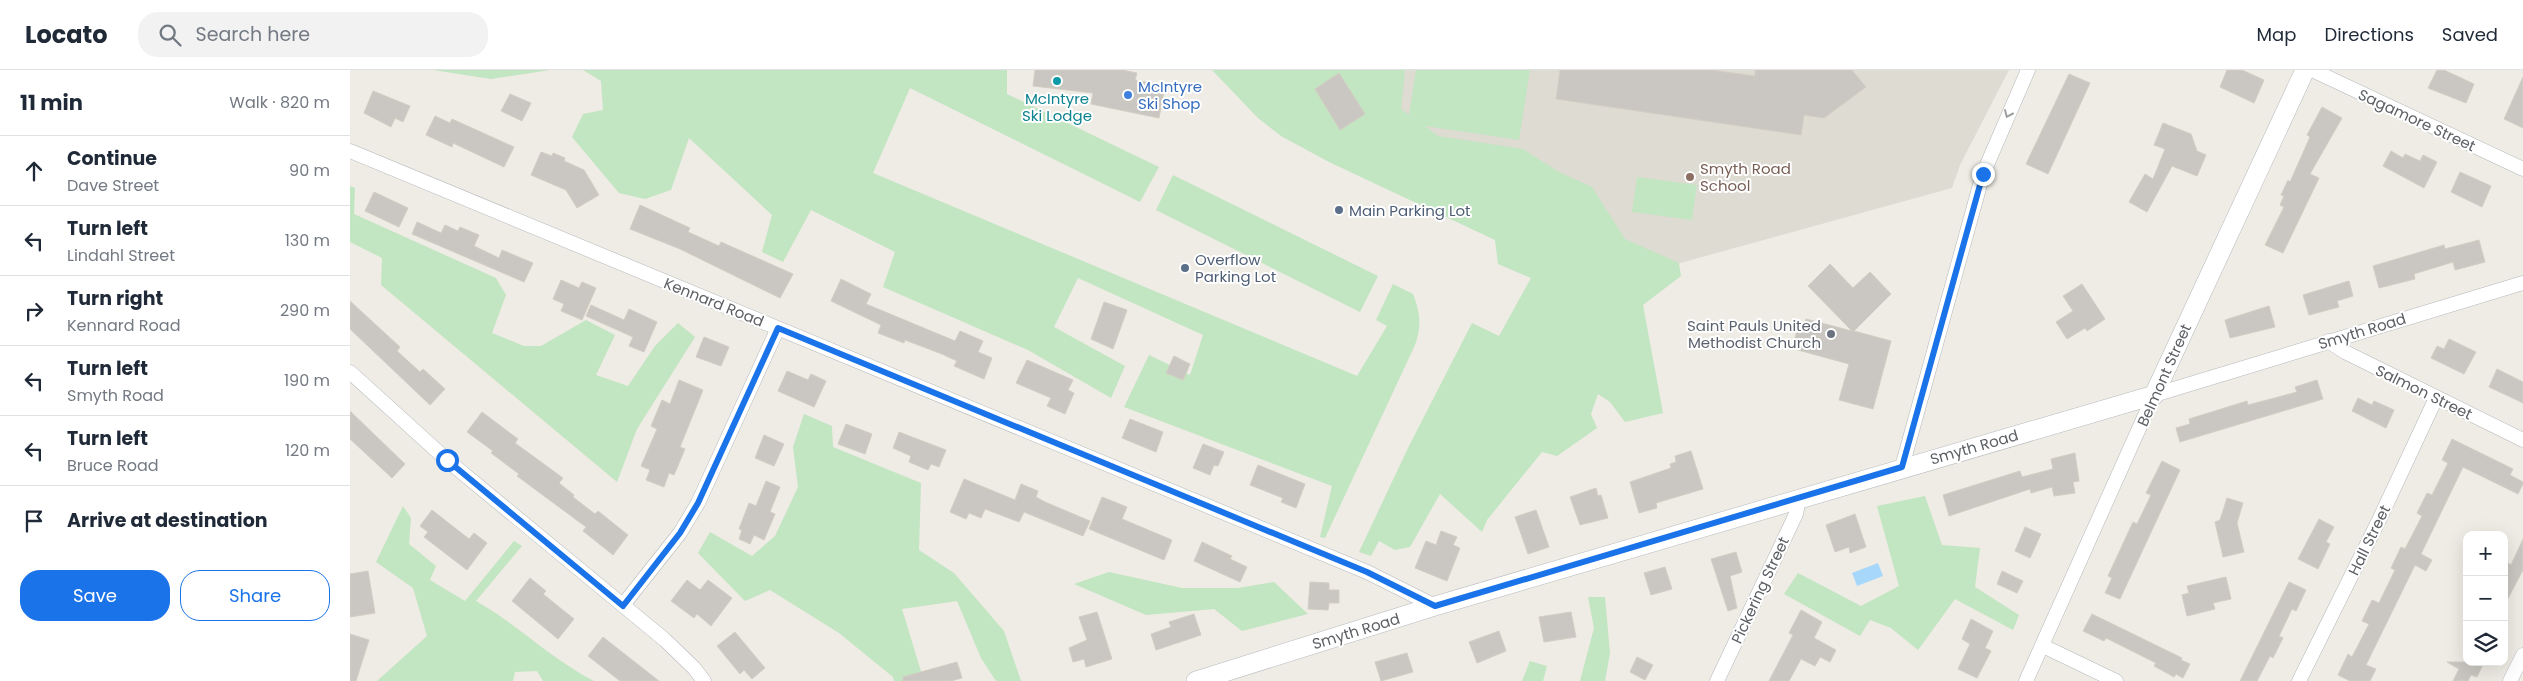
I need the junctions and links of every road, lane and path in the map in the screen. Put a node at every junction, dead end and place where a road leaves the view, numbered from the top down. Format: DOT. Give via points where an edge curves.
graph roads {
  1 [pos="2028,70"];
  2 [pos="2305,70"];
  3 [pos="2312,70"];
  4 [pos="350,151"];
  5 [pos="2523,169"];
  6 [pos="2523,284"];
  7 [pos="778,328"];
  8 [pos="2328,341"];
  9 [pos="350,372"];
  10 [pos="2154,395"];
  11 [pos="2436,398"];
  12 [pos="2523,440"];
  13 [pos="1902,467"];
  14 [pos="1799,499"];
  15 [pos="623,606"];
  16 [pos="1435,606"];
  17 [pos="2043,646"];
  18 [pos="2523,655"];
  19 [pos="704,681"];
  20 [pos="1196,681"];
  21 [pos="1717,681"];
  22 [pos="2026,681"];
  23 [pos="2116,681"];
  24 [pos="2299,681"];
  25 [pos="2510,681"];
  1 -- 13 [label="street, one-way" via="1983,174"];
  2 -- 10 [label="street, Belmont Street"];
  3 -- 5 [label="street, Sagamore Street"];
  4 -- 7 [label="street, Kennard Road"];
  6 -- 8 [label="street, Smyth Road"];
  7 -- 15 [label="street" via="698,503 680,533"];
  7 -- 16 [label="street, Kennard Road" via="1367,572"];
  8 -- 10 [label="street, Smyth Road"];
  8 -- 11 [label="street, Salmon Street"];
  9 -- 15 [label="street" via="447,460"];
  10 -- 13 [label="street, Smyth Road"];
  10 -- 17 [label="street, Belmont Street"];
  11 -- 12 [label="street, Salmon Street"];
  11 -- 24 [label="street, Hall Street"];
  13 -- 14 [label="street, Smyth Road"];
  14 -- 16 [label="street, Smyth Road"];
  14 -- 21 [label="street, Pickering Street" via="1796,514"];
  15 -- 19 [label="street" via="665,640"];
  16 -- 20 [label="street, Smyth Road"];
  17 -- 22 [label="street, Belmont Street"];
  17 -- 23 [label="street"];
  18 -- 25 [label="street"];
}
